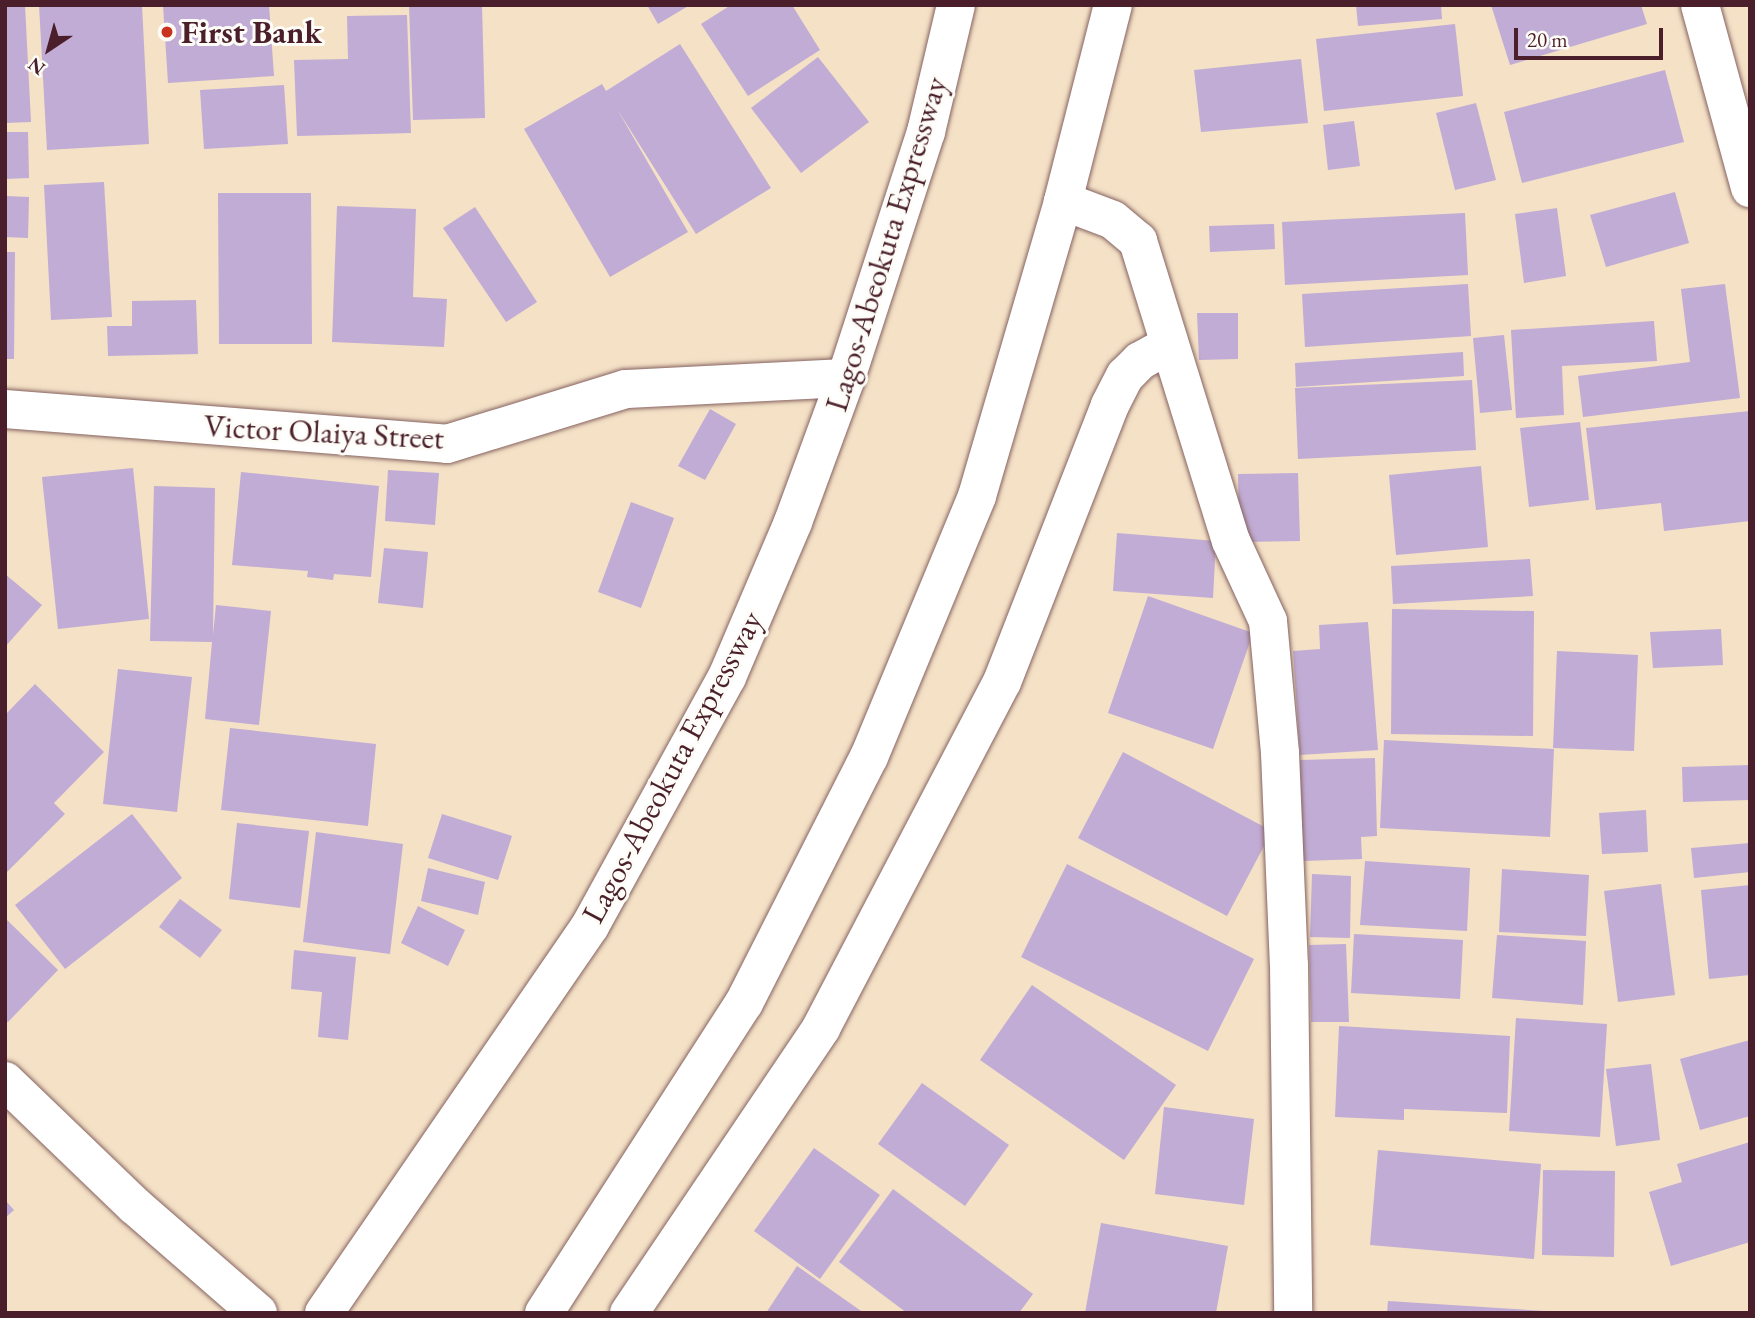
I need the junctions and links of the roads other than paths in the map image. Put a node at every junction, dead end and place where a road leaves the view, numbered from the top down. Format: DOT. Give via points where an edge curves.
graph roads {
  1 [pos="956,5"];
  2 [pos="1113,5"];
  3 [pos="1700,5"];
  4 [pos="1750,188"];
  5 [pos="1063,201"];
  6 [pos="1169,345"];
  7 [pos="846,378"];
  8 [pos="5,409"];
  9 [pos="5,1081"];
  10 [pos="258,1313"];
  11 [pos="324,1313"];
  12 [pos="544,1313"];
  13 [pos="629,1313"];
  14 [pos="1293,1313"];
  1 -- 7 [label="main road, Lagos-Abeokuta Expressway" via="926,132"];
  2 -- 5 [label="main road"];
  3 -- 4 [label="main road"];
  5 -- 6 [label="main road" via="1113,220 1138,241"];
  5 -- 12 [label="main road" via="977,496 869,757 744,1003"];
  6 -- 13 [label="main road" via="1140,361 1115,396 1002,682 821,1028"];
  6 -- 14 [label="main road" via="1231,541 1268,621 1280,753 1289,965"];
  7 -- 8 [label="main road, Victor Olaiya Street" via="626,389 447,444"];
  7 -- 11 [label="main road, Lagos-Abeokuta Expressway" via="793,522 727,677 590,926"];
  9 -- 10 [label="main road" via="135,1206"];
}
